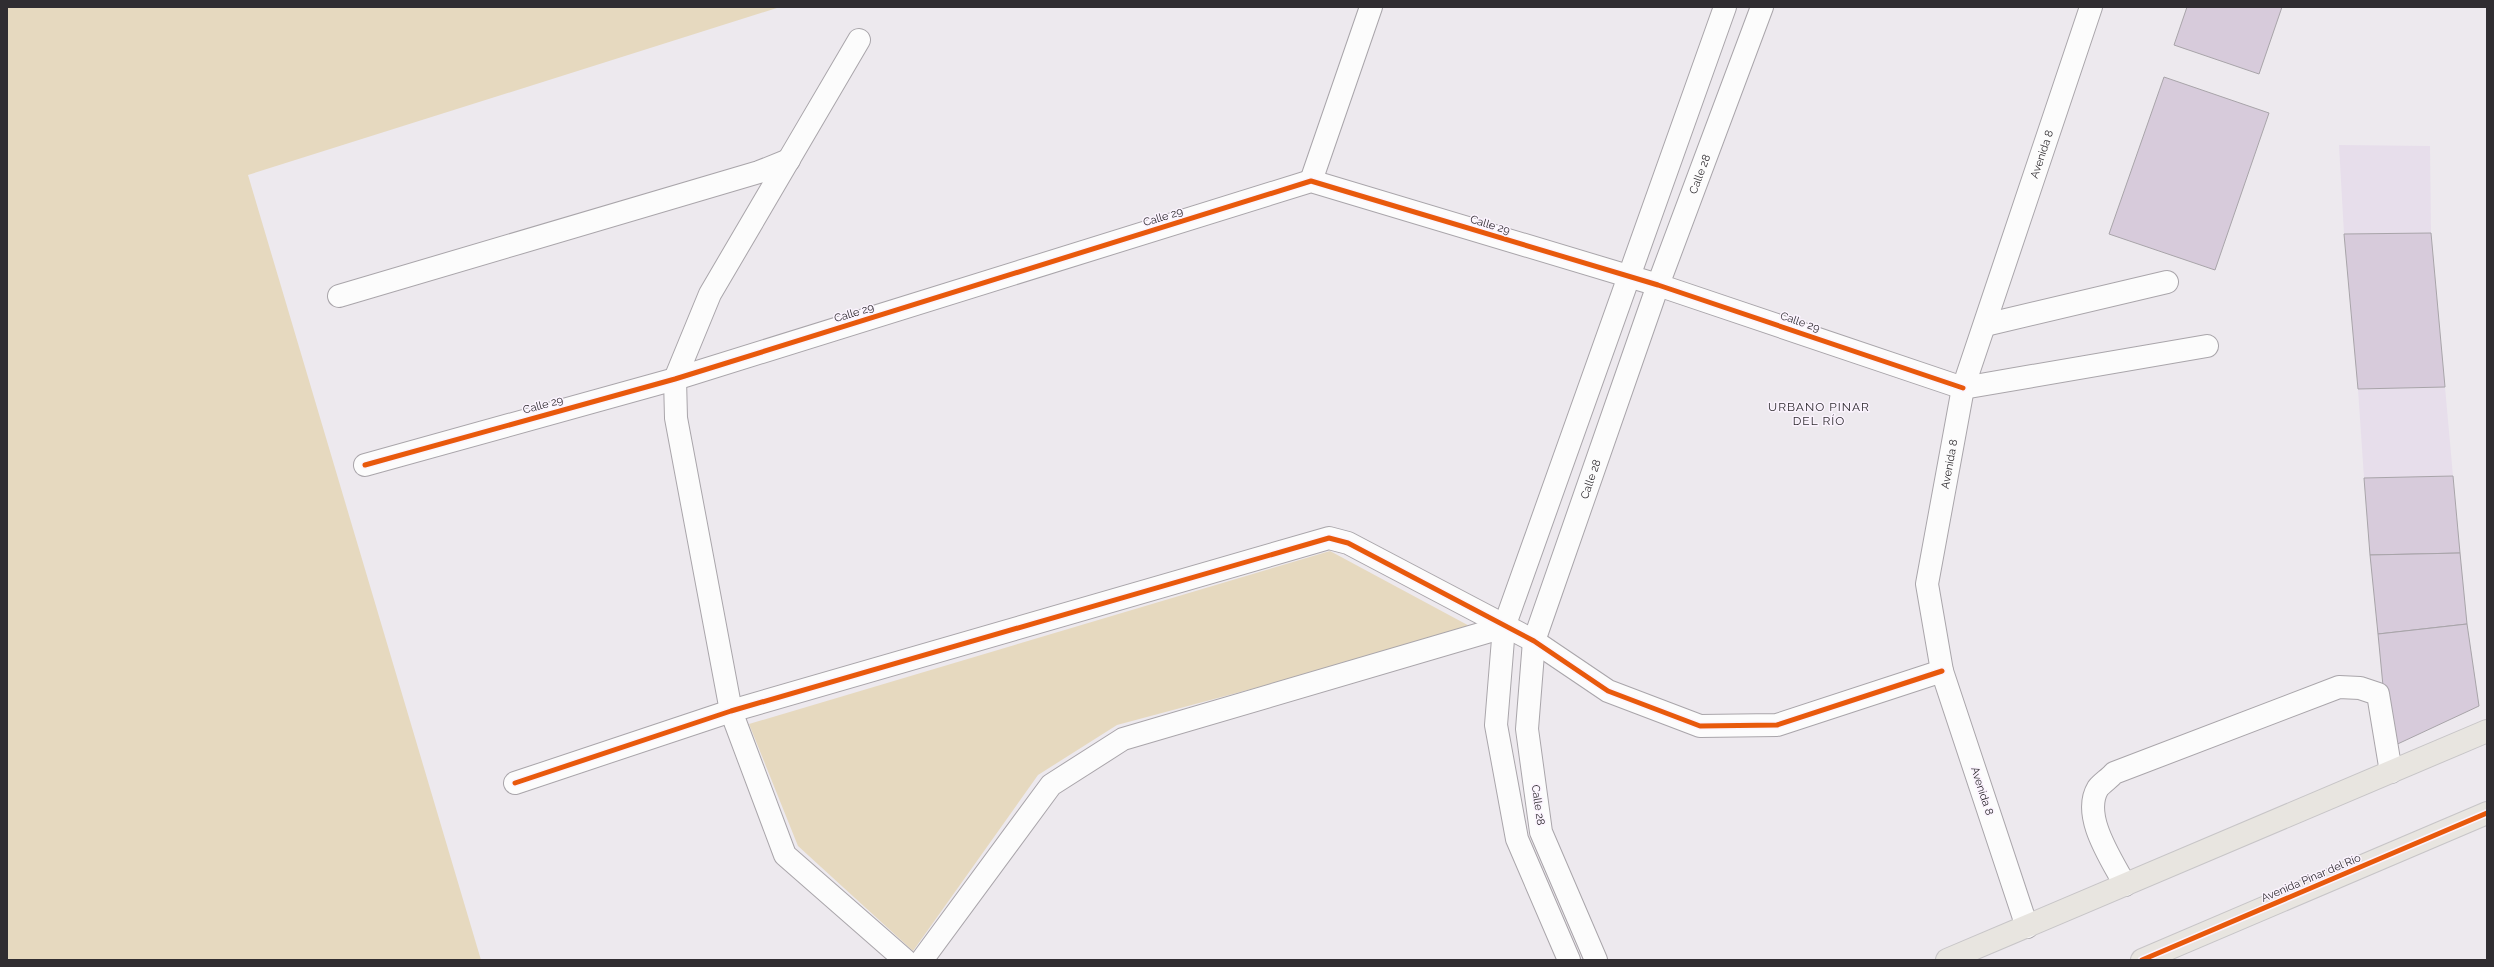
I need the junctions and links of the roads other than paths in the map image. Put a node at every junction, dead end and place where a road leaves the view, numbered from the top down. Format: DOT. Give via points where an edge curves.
graph roads {
  1 [pos="1371,7"];
  2 [pos="1725,7"];
  3 [pos="1762,7"];
  4 [pos="2091,7"];
  5 [pos="858,40"];
  6 [pos="789,160"];
  7 [pos="1311,181"];
  8 [pos="1629,277"];
  9 [pos="2167,282"];
  10 [pos="1658,285"];
  11 [pos="339,296"];
  12 [pos="1985,325"];
  13 [pos="2207,346"];
  14 [pos="675,379"];
  15 [pos="1963,388"];
  16 [pos="365,465"];
  17 [pos="1504,627"];
  18 [pos="1534,641"];
  19 [pos="1942,671"];
  20 [pos="731,711"];
  21 [pos="2487,731"];
  22 [pos="2392,772"];
  23 [pos="515,783"];
  24 [pos="2487,813"];
  25 [pos="2125,885"];
  26 [pos="2027,927"];
  27 [pos="2172,955"];
  28 [pos="905,960"];
  29 [pos="922,960"];
  30 [pos="1569,960"];
  31 [pos="1596,960"];
  32 [pos="1947,960"];
  33 [pos="2142,960"];
  1 -- 7 [label="street"];
  2 -- 8 [label="street"];
  3 -- 10 [label="street, Calle 28"];
  4 -- 12 [label="street, Avenida 8"];
  5 -- 6 [label="street"];
  6 -- 11 [label="street" via="759,172"];
  6 -- 14 [label="street" via="710,294"];
  7 -- 8 [label="street, Calle 29"];
  7 -- 14 [label="street, Calle 29"];
  8 -- 10 [label="street, Calle 29"];
  8 -- 17 [label="street"];
  9 -- 12 [label="street"];
  10 -- 15 [label="street, Calle 29"];
  10 -- 18 [label="street, Calle 28"];
  12 -- 15 [label="street, Avenida 8"];
  13 -- 15 [label="street"];
  14 -- 16 [label="street, Calle 29"];
  14 -- 20 [label="street" via="676,418"];
  15 -- 19 [label="street, Avenida 8" via="1927,584"];
  17 -- 18 [label="street"];
  17 -- 20 [label="street" via="1348,542 1329,538"];
  17 -- 29 [label="street" via="1123,739 1051,785"];
  17 -- 30 [label="street" via="1496,725 1517,839"];
  18 -- 19 [label="street" via="1608,691 1700,726 1777,725"];
  18 -- 31 [label="street, Calle 28" via="1528,729 1541,832"];
  19 -- 26 [label="street, Avenida 8"];
  20 -- 23 [label="street"];
  20 -- 28 [label="street" via="785,855"];
  21 -- 22 [label="main road"];
  22 -- 25 [label="main road"];
  22 -- 25 [label="street" via="2378,694 2360,688 2339,687 2114,774 2098,788 2093,818"];
  24 -- 27 [label="main road, Avenida Pinar del Río"];
  25 -- 26 [label="main road"];
  26 -- 32 [label="main road"];
  27 -- 33 [label="main road, Avenida Pinar del Río"];
}
